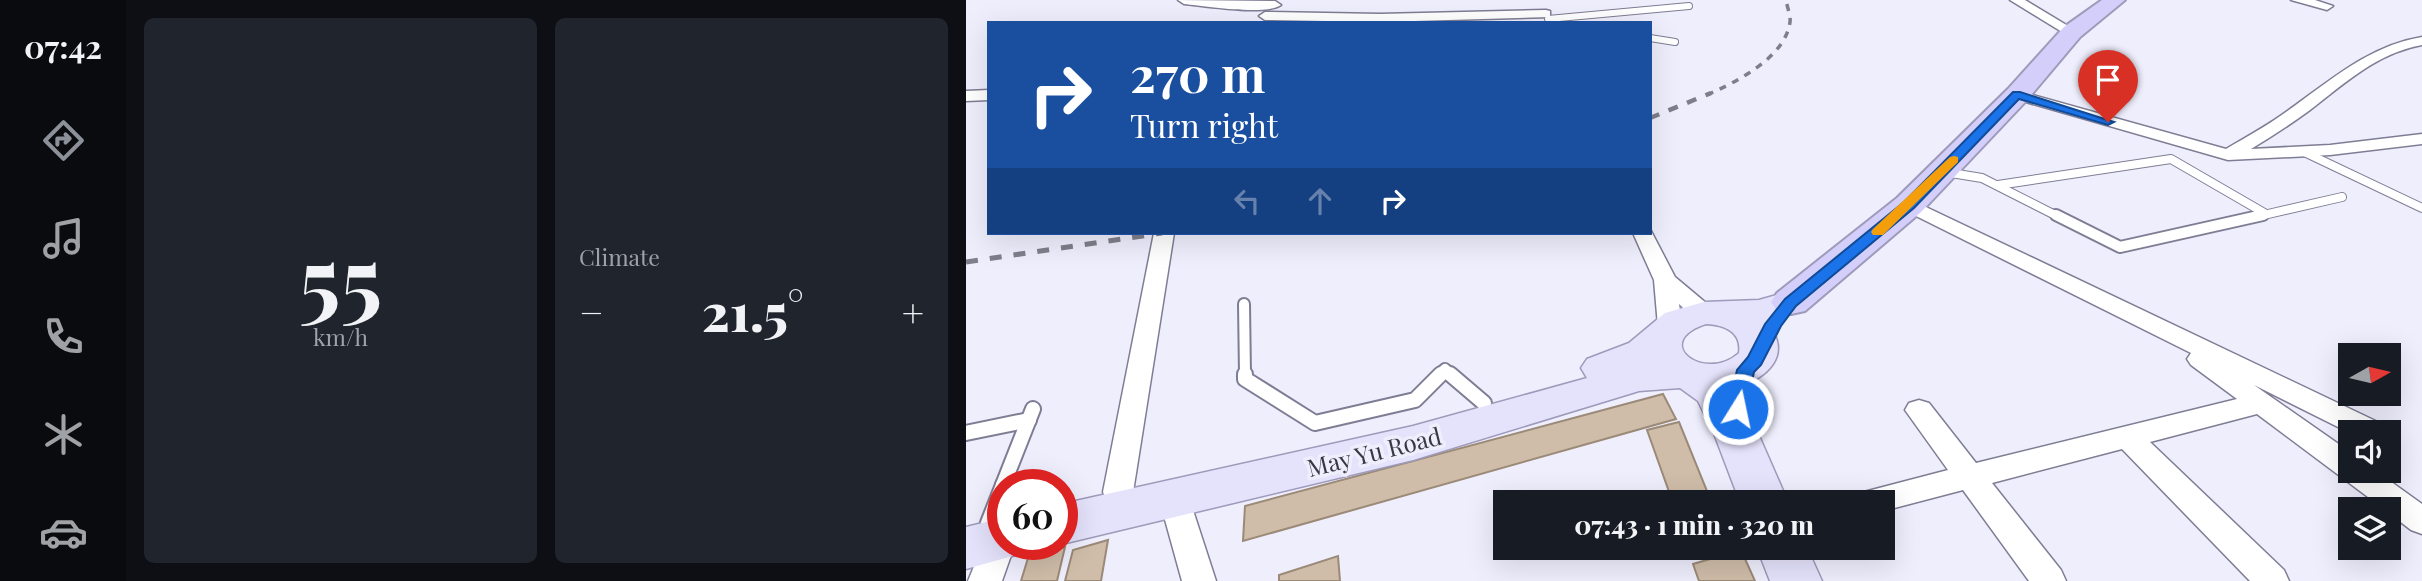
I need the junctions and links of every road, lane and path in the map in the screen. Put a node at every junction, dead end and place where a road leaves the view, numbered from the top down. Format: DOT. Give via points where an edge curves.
graph roads {
  1 [pos="1184,0"];
  2 [pos="1538,0"];
  3 [pos="2016,0"];
  4 [pos="2115,0"];
  5 [pos="2297,0"];
  6 [pos="1279,2"];
  7 [pos="1689,6"];
  8 [pos="2327,6"];
  9 [pos="1259,19"];
  10 [pos="1547,19"];
  11 [pos="2073,32"];
  12 [pos="1652,38"];
  13 [pos="1675,41"];
  14 [pos="2422,41"];
  15 [pos="2017,95"];
  16 [pos="966,96"];
  17 [pos="987,96"];
  18 [pos="2422,139"];
  19 [pos="2384,144"];
  20 [pos="2302,151"];
  21 [pos="2228,155"];
  22 [pos="2422,155"];
  23 [pos="1942,172"];
  24 [pos="1997,186"];
  25 [pos="2342,197"];
  26 [pos="1909,205"];
  27 [pos="2422,208"];
  28 [pos="2266,214"];
  29 [pos="1164,235"];
  30 [pos="1644,235"];
  31 [pos="1665,280"];
  32 [pos="1791,302"];
  33 [pos="1244,304"];
  34 [pos="2146,320"];
  35 [pos="1687,322"];
  36 [pos="1753,360"];
  37 [pos="1689,376"];
  38 [pos="1483,403"];
  39 [pos="2262,403"];
  40 [pos="1919,410"];
  41 [pos="2350,420"];
  42 [pos="1735,431"];
  43 [pos="966,433"];
  44 [pos="2129,438"];
  45 [pos="2338,458"];
  46 [pos="1012,469"];
  47 [pos="1971,479"];
  48 [pos="2372,483"];
  49 [pos="1759,490"];
  50 [pos="1118,492"];
  51 [pos="1895,496"];
  52 [pos="1174,498"];
  53 [pos="1078,501"];
  54 [pos="1078,520"];
  55 [pos="2422,521"];
  56 [pos="1787,560"];
  57 [pos="1199,581"];
  58 [pos="1796,581"];
  59 [pos="2049,581"];
  60 [pos="2272,581"];
  1 -- 6 [label="street" via="1235,5"];
  2 -- 10 [label="street"];
  3 -- 11 [label="street"];
  4 -- 11 [label="highway"];
  5 -- 8 [label="street"];
  6 -- 9 [label="street"];
  7 -- 10 [label="lane"];
  9 -- 10 [label="street"];
  11 -- 15 [label="highway"];
  12 -- 13 [label="lane"];
  14 -- 21 [label="street" via="2405,42 2333,82 2292,116"];
  15 -- 21 [label="street"];
  15 -- 23 [label="highway"];
  16 -- 17 [label="street"];
  18 -- 19 [label="street"];
  19 -- 20 [label="street"];
  19 -- 22 [label="street"];
  20 -- 21 [label="street"];
  20 -- 27 [label="lane"];
  23 -- 24 [label="lane" via="1982,178"];
  23 -- 26 [label="highway"];
  24 -- 28 [label="lane" via="2171,159"];
  24 -- 28 [label="lane" via="2120,247"];
  25 -- 28 [label="lane"];
  26 -- 32 [label="highway"];
  26 -- 34 [label="street"];
  29 -- 50 [label="street"];
  30 -- 31 [label="street"];
  31 -- 35 [label="street"];
  31 -- 35 [label="street"];
  32 -- 35 [label="main road"];
  32 -- 36 [label="main road"];
  33 -- 38 [label="lane" via="1245,379 1315,423 1415,400 1445,369"];
  34 -- 39 [label="street"];
  34 -- 41 [label="street"];
  35 -- 36 [label="main road" via="1742,321 1759,340"];
  35 -- 37 [label="main road" via="1660,346 1671,367"];
  35 -- 38 [label="main road, May Yu Road" via="1626,360"];
  36 -- 37 [label="main road" via="1721,378"];
  36 -- 42 [label="main road"];
  37 -- 42 [label="main road" via="1714,392"];
  37 -- 52 [label="main road, May Yu Road" via="1638,377 1413,443"];
  38 -- 50 [label="main road, May Yu Road" via="1406,426"];
  39 -- 44 [label="street"];
  39 -- 45 [label="street"];
  40 -- 47 [label="street"];
  42 -- 49 [label="main road"];
  43 -- 46 [label="lane" via="1031,414"];
  44 -- 47 [label="street"];
  44 -- 60 [label="street"];
  47 -- 51 [label="street"];
  47 -- 59 [label="street"];
  48 -- 55 [label="street"];
  50 -- 53 [label="main road, May Yu Road"];
  52 -- 54 [label="main road, May Yu Road"];
  52 -- 57 [label="street"];
  56 -- 58 [label="main road"];
}
